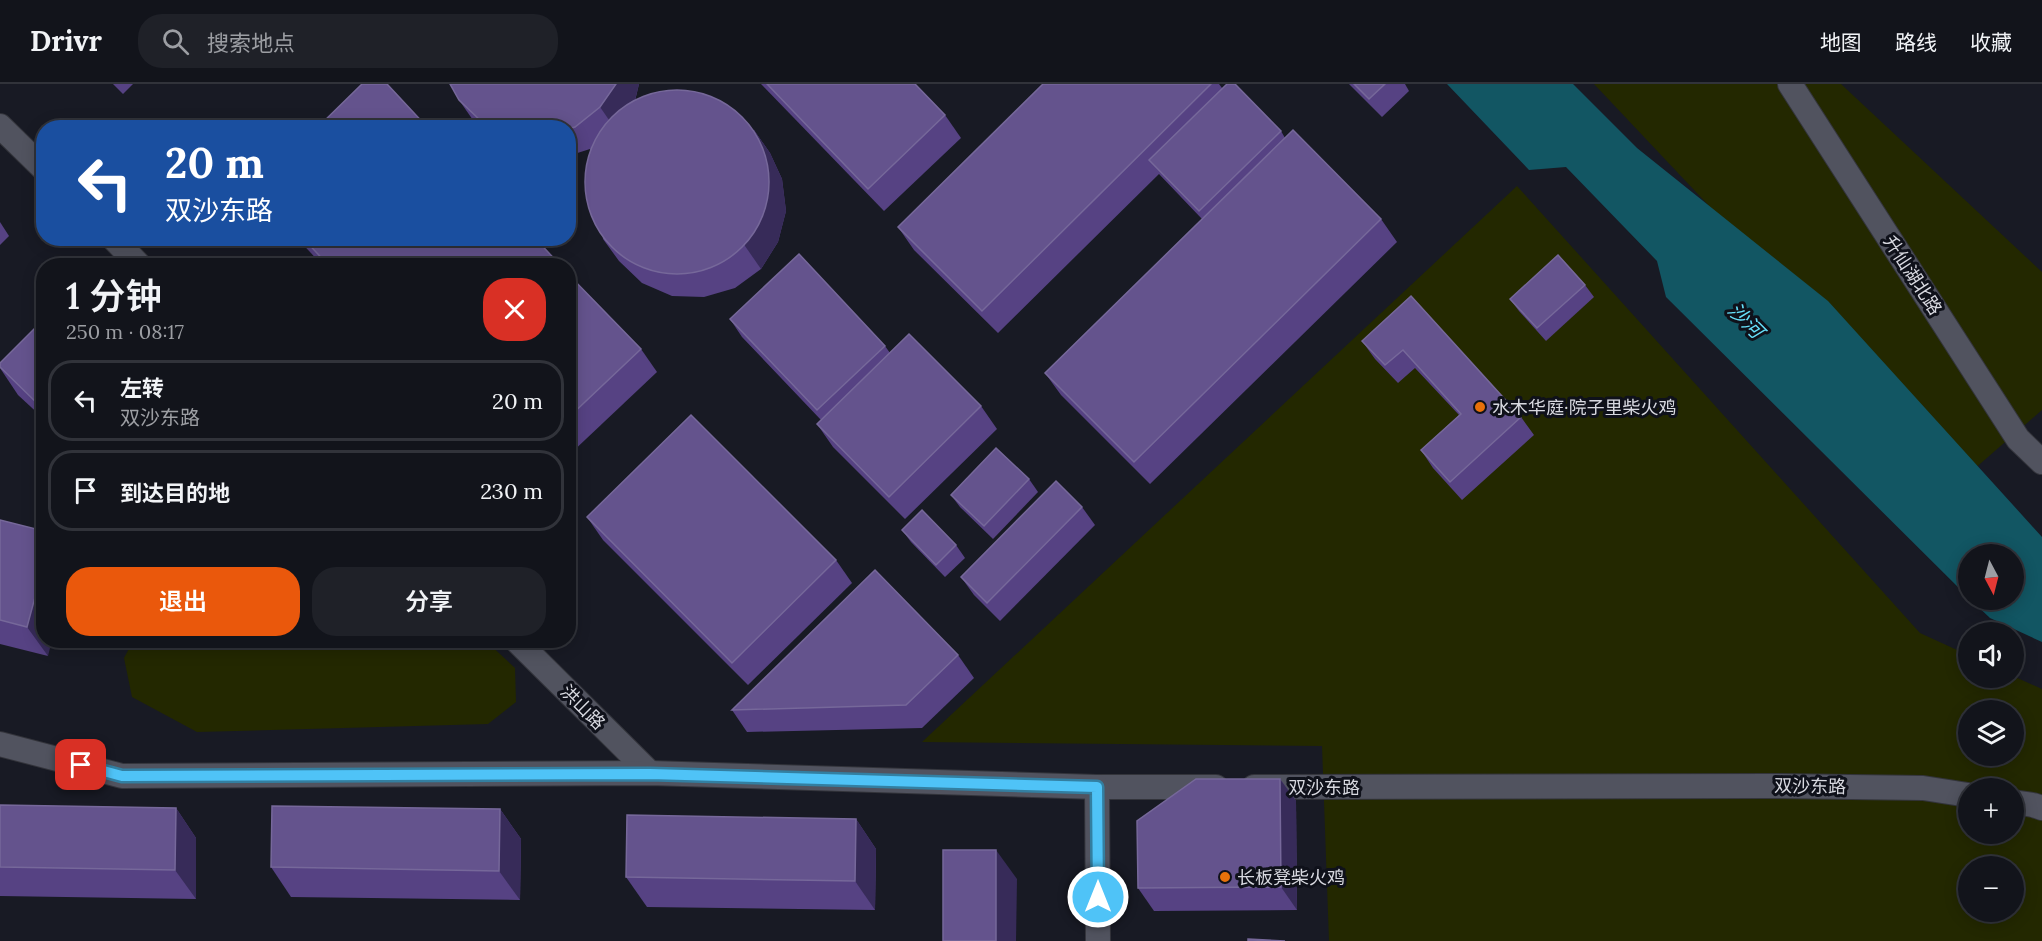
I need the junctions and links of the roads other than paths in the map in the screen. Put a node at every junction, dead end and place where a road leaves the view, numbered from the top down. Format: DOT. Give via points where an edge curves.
graph roads {
  1 [pos="1790,84"];
  2 [pos="0,126"];
  3 [pos="36,162"];
  4 [pos="121,246"];
  5 [pos="132,258"];
  6 [pos="2042,462"];
  7 [pos="524,648"];
  8 [pos="0,744"];
  9 [pos="650,774"];
  10 [pos="1097,787"];
  11 [pos="1958,793"];
  12 [pos="2024,804"];
  13 [pos="2042,808"];
  14 [pos="1098,941"];
  1 -- 6 [label="street, 升仙湖北路" via="2018,439"];
  2 -- 3 [label="street"];
  4 -- 5 [label="street"];
  7 -- 9 [label="street, 洪山路"];
  8 -- 9 [label="street, 双沙东路" via="122,776"];
  9 -- 10 [label="street, 双沙东路"];
  10 -- 11 [label="street, 双沙东路" via="1772,786 1923,788"];
  10 -- 14 [label="street"];
  12 -- 13 [label="street"];
}
